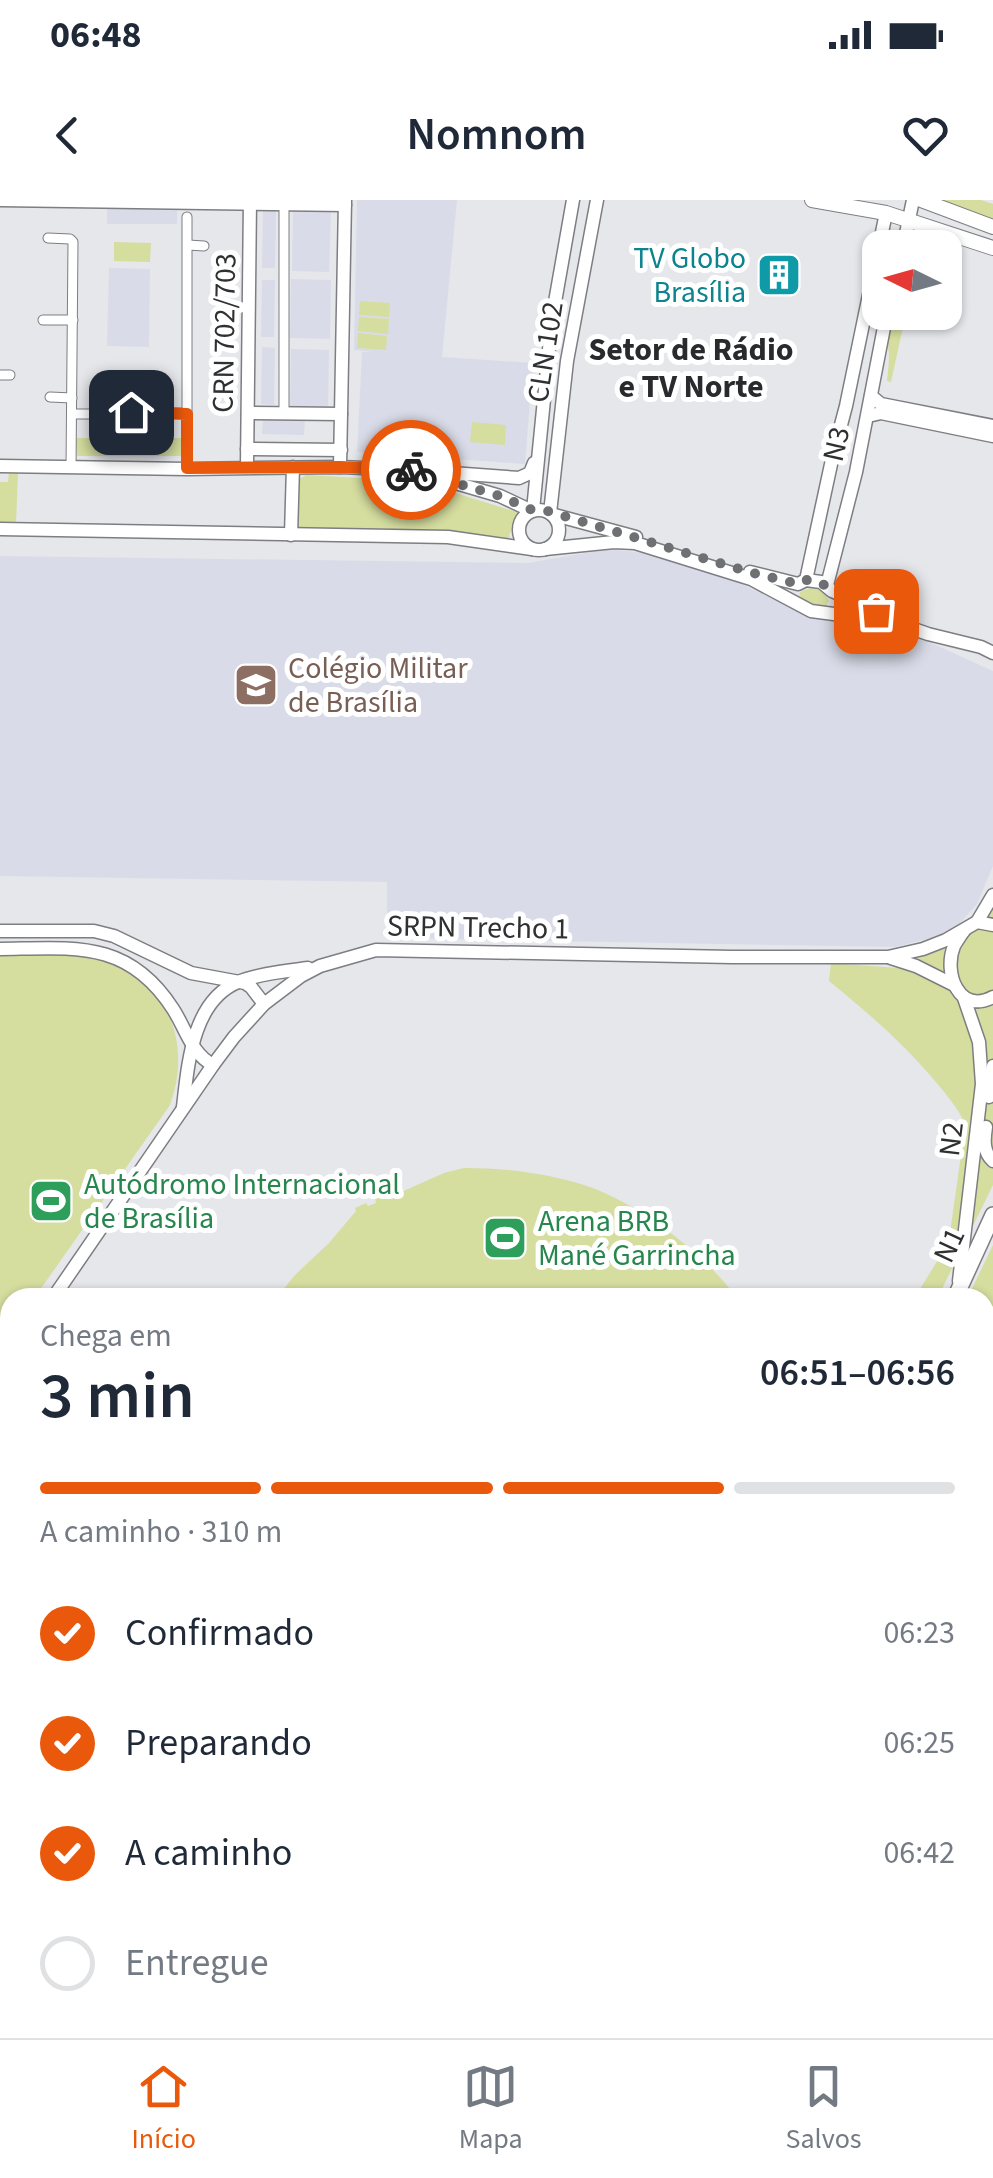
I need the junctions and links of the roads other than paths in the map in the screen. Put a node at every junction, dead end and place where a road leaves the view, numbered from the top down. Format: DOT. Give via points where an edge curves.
graph roads {
  1 [pos="0,200"];
  2 [pos="572,200"];
  3 [pos="597,200"];
  4 [pos="812,200"];
  5 [pos="913,200"];
  6 [pos="921,200"];
  7 [pos="250,202"];
  8 [pos="844,202"];
  9 [pos="345,203"];
  10 [pos="284,205"];
  11 [pos="886,213"];
  12 [pos="188,217"];
  13 [pos="909,220"];
  14 [pos="993,227"];
  15 [pos="568,230"];
  16 [pos="883,230"];
  17 [pos="907,230"];
  18 [pos="591,232"];
  19 [pos="48,238"];
  20 [pos="188,246"];
  21 [pos="204,246"];
  22 [pos="993,248"];
  23 [pos="43,320"];
  24 [pos="73,320"];
  25 [pos="863,330"];
  26 [pos="884,330"];
  27 [pos="850,390"];
  28 [pos="50,397"];
  29 [pos="72,398"];
  30 [pos="870,403"];
  31 [pos="846,406"];
  32 [pos="131,412"];
  33 [pos="284,413"];
  34 [pos="72,414"];
  35 [pos="99,414"];
  36 [pos="187,414"];
  37 [pos="248,414"];
  38 [pos="341,414"];
  39 [pos="541,421"];
  40 [pos="560,422"];
  41 [pos="993,426"];
  42 [pos="993,436"];
  43 [pos="539,446"];
  44 [pos="248,450"];
  45 [pos="340,450"];
  46 [pos="0,466"];
  47 [pos="246,467"];
  48 [pos="293,467"];
  49 [pos="340,467"];
  50 [pos="71,468"];
  51 [pos="187,468"];
  52 [pos="411,470"];
  53 [pos="532,510"];
  54 [pos="551,514"];
  55 [pos="0,529"];
  56 [pos="291,535"];
  57 [pos="538,549"];
  58 [pos="802,582"];
  59 [pos="830,588"];
  60 [pos="796,604"];
  61 [pos="824,611"];
  62 [pos="993,642"];
  63 [pos="993,653"];
  64 [pos="993,895"];
  65 [pos="993,925"];
  66 [pos="971,926"];
  67 [pos="0,931"];
  68 [pos="0,948"];
  69 [pos="888,957"];
  70 [pos="320,966"];
  71 [pos="258,977"];
  72 [pos="219,978"];
  73 [pos="238,981"];
  74 [pos="954,985"];
  75 [pos="993,997"];
  76 [pos="964,998"];
  77 [pos="264,1004"];
  78 [pos="183,1029"];
  79 [pos="193,1046"];
  80 [pos="190,1064"];
  81 [pos="213,1065"];
  82 [pos="993,1066"];
  83 [pos="183,1108"];
  84 [pos="993,1161"];
  85 [pos="993,1215"];
  86 [pos="60,1288"];
  87 [pos="957,1288"];
  88 [pos="959,1288"];
  1 -- 7 [label="main road"];
  2 -- 15 [label="main road, CLN 102"];
  3 -- 18 [label="main road, CLN 102"];
  4 -- 8 [label="main road"];
  5 -- 13 [label="main road"];
  6 -- 14 [label="main road"];
  7 -- 10 [label="main road"];
  7 -- 37 [label="main road, CRN 702/703"];
  8 -- 11 [label="main road"];
  9 -- 10 [label="main road"];
  9 -- 38 [label="main road"];
  10 -- 33 [label="street"];
  11 -- 13 [label="main road"];
  11 -- 16 [label="main road"];
  12 -- 20 [label="street"];
  13 -- 17 [label="main road"];
  13 -- 22 [label="main road"];
  15 -- 18 [label="main road"];
  15 -- 39 [label="main road, CLN 102"];
  18 -- 40 [label="main road, CLN 102"];
  19 -- 24 [label="street" via="73,242"];
  20 -- 21 [label="street"];
  20 -- 36 [label="street"];
  23 -- 24 [label="street"];
  24 -- 29 [label="street"];
  25 -- 27 [label="main road"];
  26 -- 30 [label="main road, N3"];
  27 -- 30 [label="main road"];
  27 -- 31 [label="main road"];
  28 -- 29 [label="street"];
  29 -- 34 [label="street"];
  30 -- 31 [label="main road"];
  30 -- 41 [label="main road"];
  30 -- 42 [label="main road" via="881,413"];
  30 -- 59 [label="main road, N3"];
  31 -- 58 [label="main road"];
  32 -- 36 [label="street"];
  33 -- 37 [label="main road"];
  33 -- 38 [label="main road"];
  34 -- 35 [label="street"];
  34 -- 50 [label="street"];
  36 -- 51 [label="street"];
  37 -- 44 [label="main road, CRN 702/703"];
  38 -- 45 [label="main road"];
  39 -- 40 [label="main road"];
  39 -- 43 [label="main road, CLN 102"];
  40 -- 54 [label="main road, CLN 102"];
  43 -- 52 [label="main road" via="530,473 519,478"];
  43 -- 53 [label="main road, CLN 102"];
  44 -- 45 [label="main road"];
  44 -- 47 [label="main road, CRN 702/703"];
  45 -- 49 [label="main road"];
  46 -- 50 [label="main road"];
  47 -- 48 [label="main road"];
  47 -- 51 [label="main road"];
  48 -- 49 [label="main road"];
  48 -- 56 [label="main road"];
  49 -- 52 [label="main road"];
  50 -- 51 [label="main road"];
  52 -- 53 [label="main road"];
  53 -- 54 [label="main road"];
  53 -- 57 [label="main road" via="518,531"];
  54 -- 57 [label="main road" via="558,536"];
  54 -- 58 [label="main road"];
  55 -- 56 [label="main road"];
  56 -- 57 [label="main road" via="448,537"];
  57 -- 60 [label="main road" via="635,543 752,580"];
  58 -- 59 [label="main road"];
  58 -- 60 [label="main road"];
  59 -- 61 [label="main road"];
  59 -- 62 [label="main road" via="876,611"];
  60 -- 61 [label="main road"];
  61 -- 63 [label="main road" via="894,622"];
  64 -- 66 [label="main road"];
  65 -- 66 [label="main road"];
  66 -- 69 [label="main road, SRPN Trecho 1"];
  66 -- 74 [label="main road" via="954,945"];
  67 -- 72 [label="main road" via="94,931 172,966"];
  68 -- 78 [label="main road" via="76,948 117,957 160,991"];
  69 -- 70 [label="main road, SRPN Trecho 1" via="376,950"];
  69 -- 74 [label="main road, SRPN Trecho 1"];
  70 -- 71 [label="main road"];
  70 -- 77 [label="main road, SRPN Trecho 1"];
  71 -- 72 [label="main road"];
  71 -- 73 [label="main road"];
  72 -- 73 [label="main road"];
  73 -- 77 [label="main road"];
  73 -- 79 [label="main road" via="205,1011"];
  74 -- 76 [label="main road, N2"];
  75 -- 76 [label="main road"];
  76 -- 87 [label="main road, N2" via="979,1042 982,1084"];
  77 -- 81 [label="main road, SRPN Trecho 1"];
  78 -- 79 [label="main road"];
  78 -- 80 [label="main road"];
  79 -- 80 [label="main road"];
  79 -- 81 [label="main road"];
  80 -- 83 [label="main road"];
  81 -- 83 [label="main road, SRPN Trecho 1"];
  82 -- 84 [label="main road, N2" via="984,1142"];
  83 -- 86 [label="main road, SRPN Trecho 1"];
  85 -- 88 [label="highway, N1"];
}
